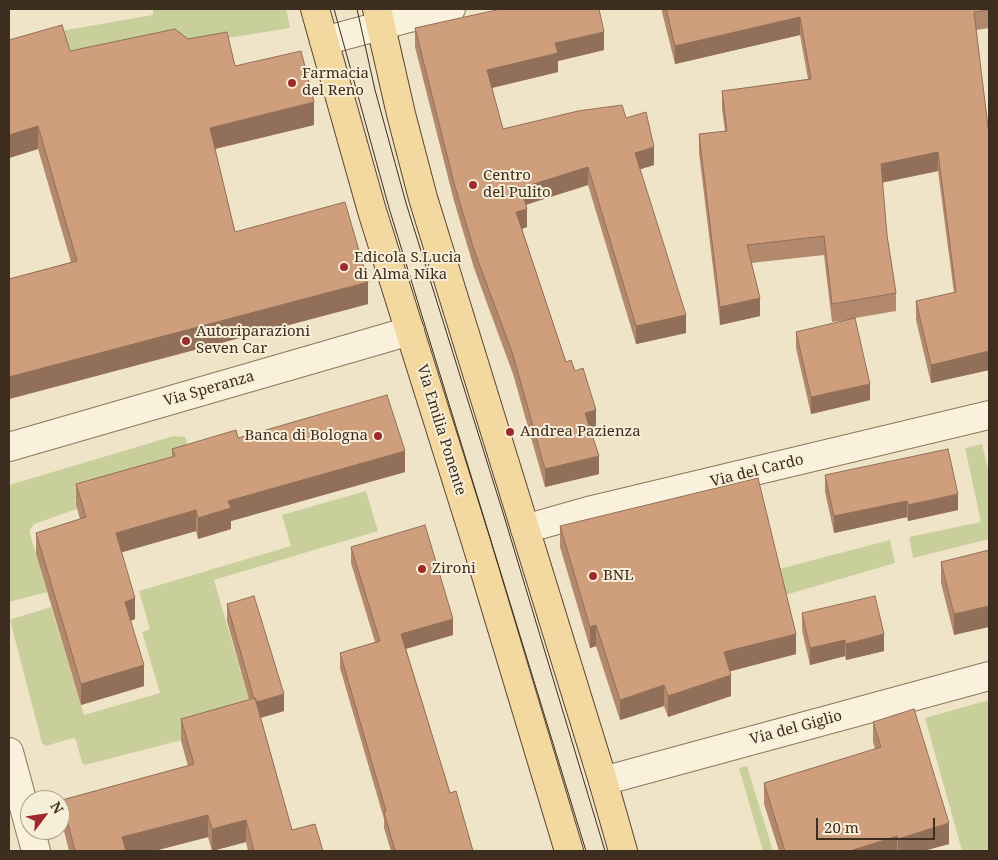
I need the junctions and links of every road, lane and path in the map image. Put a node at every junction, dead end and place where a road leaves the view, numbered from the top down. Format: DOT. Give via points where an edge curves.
graph roads {
  1 [pos="315,9"];
  2 [pos="451,9"];
  3 [pos="379,17"];
  4 [pos="324,41"];
  5 [pos="410,331"];
  6 [pos="989,415"];
  7 [pos="9,447"];
  8 [pos="525,529"];
  9 [pos="989,676"];
  10 [pos="9,752"];
  11 [pos="603,781"];
  12 [pos="36,851"];
  13 [pos="569,851"];
  14 [pos="622,851"];
  1 -- 4 [label="main road, Via Emilia Ponente"];
  2 -- 3 [label="street"];
  3 -- 4 [label="street"];
  3 -- 8 [label="main road" via="423,198"];
  4 -- 5 [label="main road, Via Emilia Ponente"];
  5 -- 7 [label="street, Via Speranza"];
  5 -- 13 [label="main road, Via Emilia Ponente"];
  6 -- 8 [label="street, Via del Cardo"];
  8 -- 11 [label="main road"];
  9 -- 11 [label="street, Via del Giglio"];
  10 -- 12 [label="street"];
  11 -- 14 [label="main road"];
}
